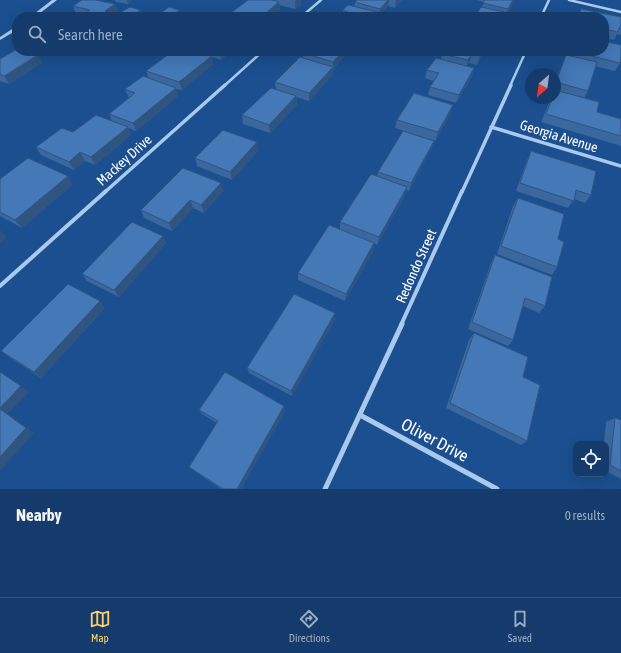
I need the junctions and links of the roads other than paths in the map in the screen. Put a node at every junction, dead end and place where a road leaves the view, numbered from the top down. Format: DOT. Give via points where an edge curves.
graph roads {
  1 [pos="55,0"];
  2 [pos="320,0"];
  3 [pos="549,0"];
  4 [pos="569,0"];
  5 [pos="39,12"];
  6 [pos="307,12"];
  7 [pos="543,12"];
  8 [pos="621,12"];
  9 [pos="12,31"];
  10 [pos="0,39"];
  11 [pos="257,56"];
  12 [pos="524,56"];
  13 [pos="492,127"];
  14 [pos="621,166"];
  15 [pos="0,286"];
  16 [pos="360,416"];
  17 [pos="325,489"];
  18 [pos="497,489"];
  1 -- 5 [label="street"];
  2 -- 6 [label="street"];
  3 -- 7 [label="street"];
  4 -- 8 [label="street"];
  9 -- 10 [label="street"];
  11 -- 15 [label="street, Mackey Drive"];
  12 -- 13 [label="street, Redondo Street"];
  13 -- 14 [label="street, Georgia Avenue"];
  13 -- 16 [label="street, Redondo Street"];
  16 -- 17 [label="street, Redondo Street"];
  16 -- 18 [label="street, Oliver Drive"];
}
